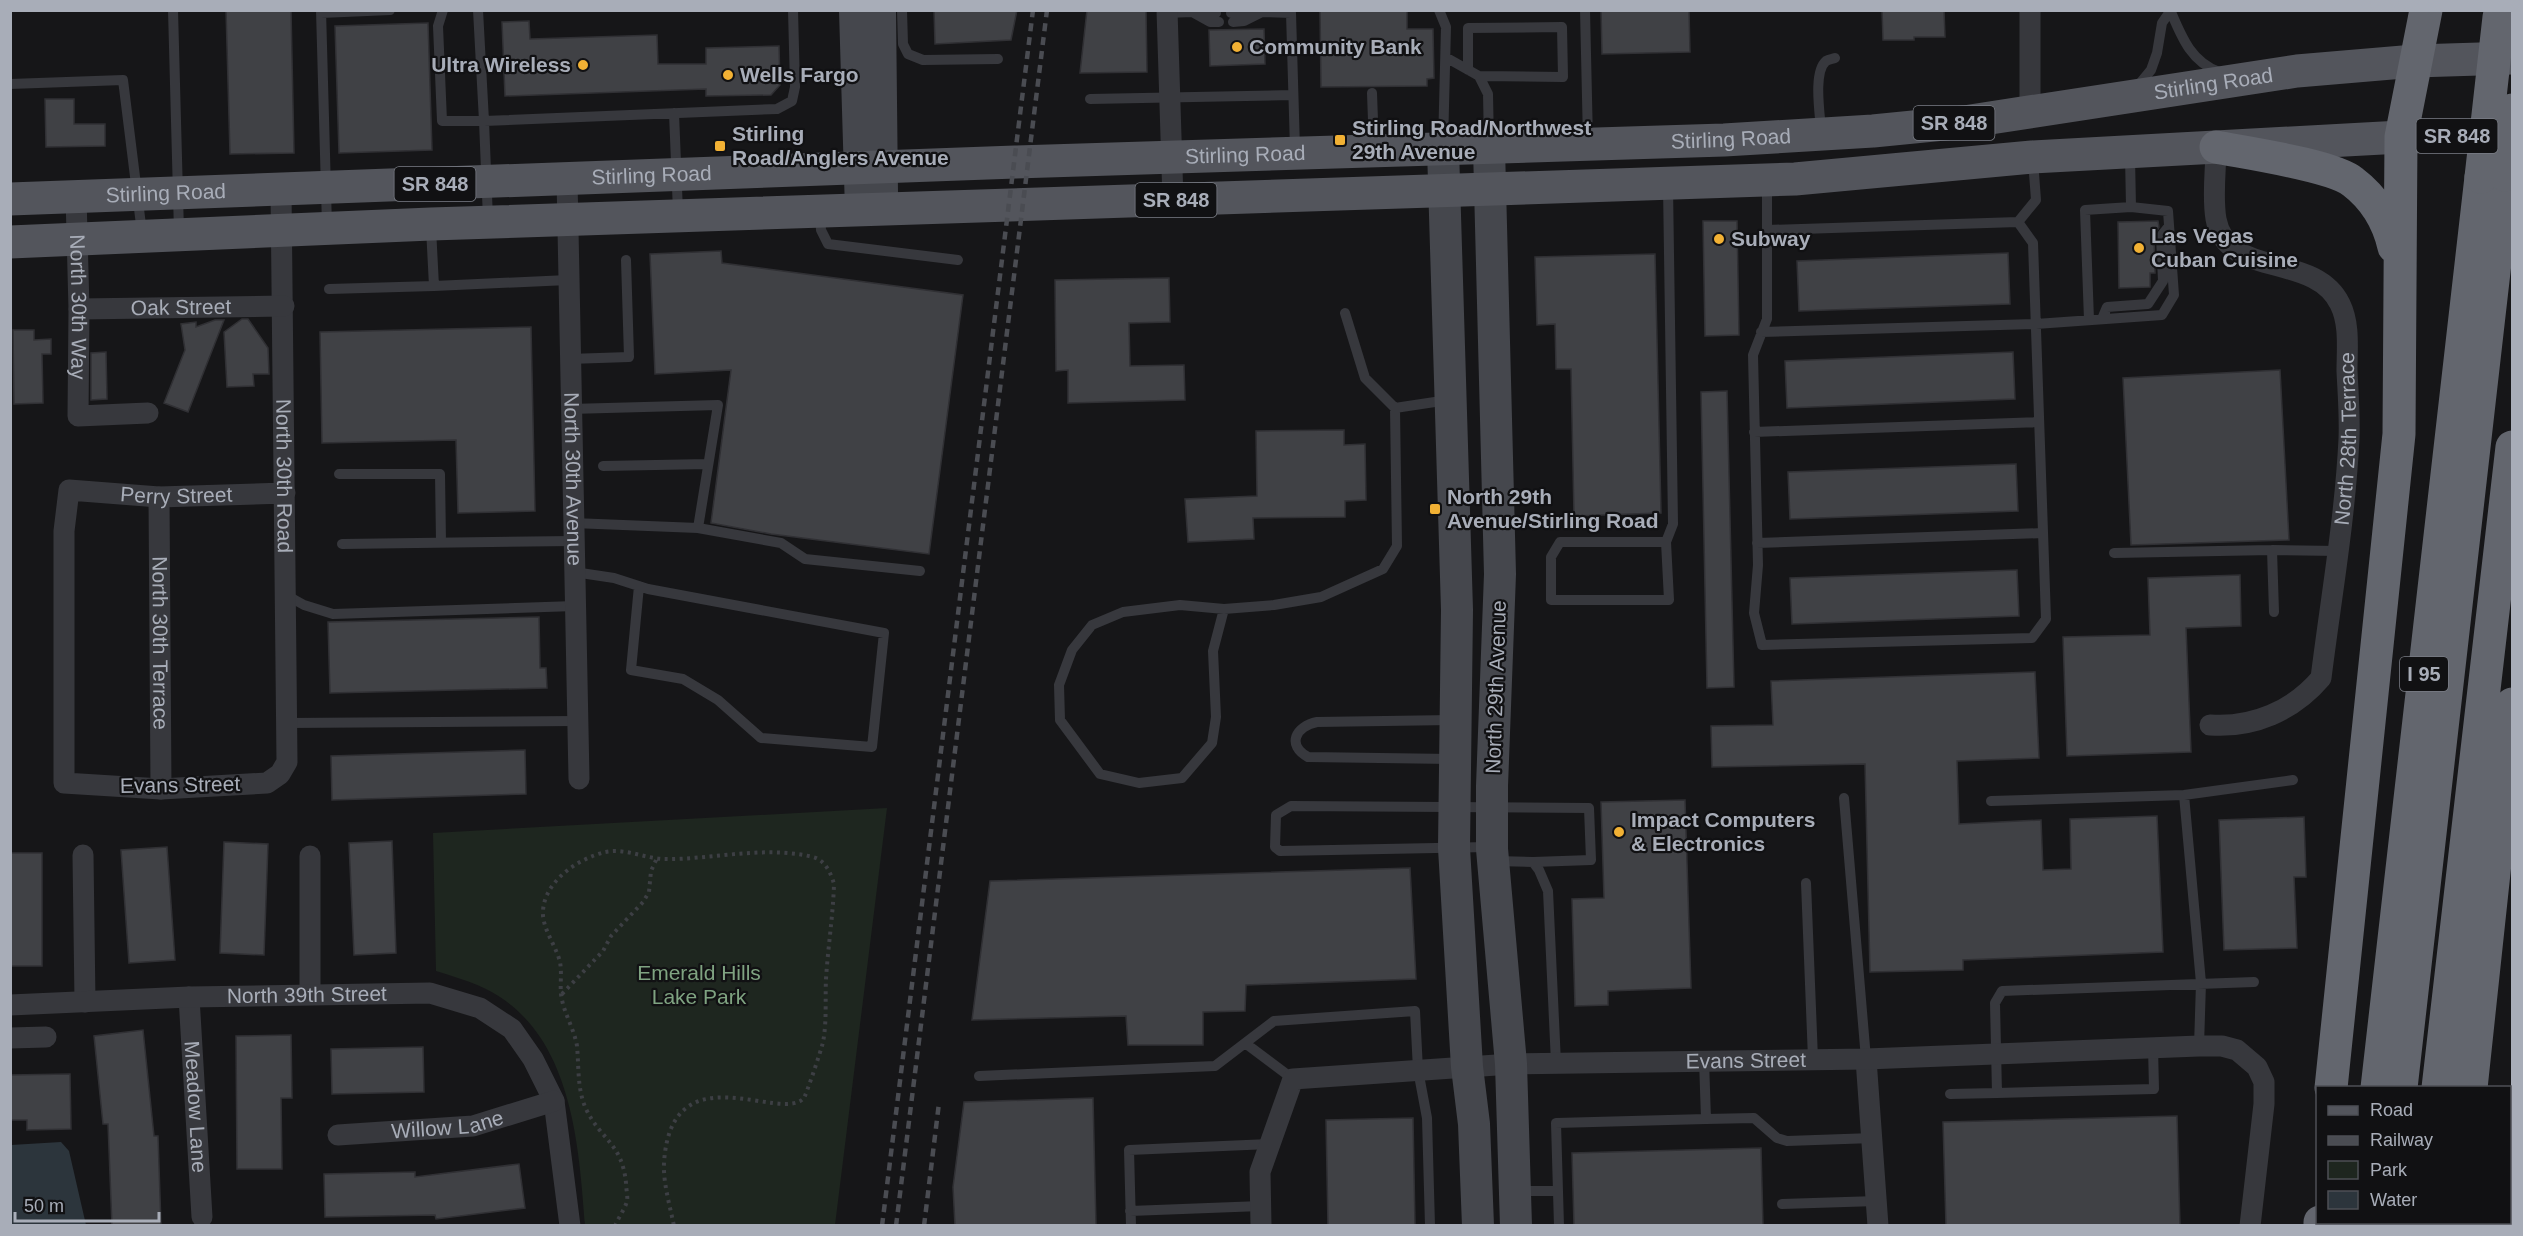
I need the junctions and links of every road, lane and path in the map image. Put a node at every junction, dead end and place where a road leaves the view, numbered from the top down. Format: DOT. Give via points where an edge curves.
graph roads {
  1 [pos="173,10"];
  2 [pos="390,10"];
  3 [pos="443,10"];
  4 [pos="478,10"];
  5 [pos="793,10"];
  6 [pos="855,10"];
  7 [pos="880,10"];
  8 [pos="902,10"];
  9 [pos="1439,10"];
  10 [pos="1585,10"];
  11 [pos="2031,10"];
  12 [pos="2426,10"];
  13 [pos="1194,11"];
  14 [pos="1260,11"];
  15 [pos="2171,11"];
  16 [pos="321,12"];
  17 [pos="1167,12"];
  18 [pos="2499,14"];
  19 [pos="1232,17"];
  20 [pos="1218,18"];
  21 [pos="1447,58"];
  22 [pos="1835,58"];
  23 [pos="2512,58"];
  24 [pos="998,60"];
  25 [pos="2415,61"];
  26 [pos="1468,70"];
  27 [pos="1479,76"];
  28 [pos="2241,78"];
  29 [pos="10,84"];
  30 [pos="1372,93"];
  31 [pos="1293,95"];
  32 [pos="2129,95"];
  33 [pos="1170,97"];
  34 [pos="1090,99"];
  35 [pos="2512,110"];
  36 [pos="2031,111"];
  37 [pos="674,113"];
  38 [pos="484,121"];
  39 [pos="1821,134"];
  40 [pos="2512,135"];
  41 [pos="2401,137"];
  42 [pos="1588,145"];
  43 [pos="2216,147"];
  44 [pos="1489,148"];
  45 [pos="1443,149"];
  46 [pos="1374,151"];
  47 [pos="2129,151"];
  48 [pos="1295,153"];
  49 [pos="1171,157"];
  50 [pos="2032,157"];
  51 [pos="871,168"];
  52 [pos="676,175"];
  53 [pos="2493,176"];
  54 [pos="567,179"];
  55 [pos="1767,180"];
  56 [pos="486,182"];
  57 [pos="1668,183"];
  58 [pos="326,188"];
  59 [pos="1491,188"];
  60 [pos="281,190"];
  61 [pos="1445,190"];
  62 [pos="178,193"];
  63 [pos="138,194"];
  64 [pos="75,196"];
  65 [pos="10,199"];
  66 [pos="1173,200"];
  67 [pos="2131,207"];
  68 [pos="872,209"];
  69 [pos="819,212"];
  70 [pos="678,216"];
  71 [pos="566,220"];
  72 [pos="488,222"];
  73 [pos="2018,222"];
  74 [pos="431,224"];
  75 [pos="2169,226"];
  76 [pos="327,228"];
  77 [pos="282,230"];
  78 [pos="1767,230"];
  79 [pos="179,235"];
  80 [pos="143,236"];
  81 [pos="77,240"];
  82 [pos="10,242"];
  83 [pos="626,260"];
  84 [pos="958,260"];
  85 [pos="2400,278"];
  86 [pos="568,280"];
  87 [pos="434,286"];
  88 [pos="329,289"];
  89 [pos="284,306"];
  90 [pos="79,309"];
  91 [pos="1345,313"];
  92 [pos="2102,319"];
  93 [pos="2089,320"];
  94 [pos="2036,324"];
  95 [pos="1761,332"];
  96 [pos="569,359"];
  97 [pos="1452,400"];
  98 [pos="1395,408"];
  99 [pos="570,409"];
  100 [pos="148,413"];
  101 [pos="2039,422"];
  102 [pos="1755,432"];
  103 [pos="2512,447"];
  104 [pos="708,464"];
  105 [pos="603,466"];
  106 [pos="339,474"];
  107 [pos="285,493"];
  108 [pos="159,496"];
  109 [pos="698,528"];
  110 [pos="573,532"];
  111 [pos="2043,533"];
  112 [pos="441,542"];
  113 [pos="1666,542"];
  114 [pos="1757,543"];
  115 [pos="342,544"];
  116 [pos="2272,550"];
  117 [pos="2338,550"];
  118 [pos="2114,553"];
  119 [pos="920,571"];
  120 [pos="574,572"];
  121 [pos="639,586"];
  122 [pos="286,595"];
  123 [pos="575,606"];
  124 [pos="1224,609"];
  125 [pos="2274,612"];
  126 [pos="2512,704"];
  127 [pos="1455,720"];
  128 [pos="577,721"];
  129 [pos="287,723"];
  130 [pos="2210,725"];
  131 [pos="1455,759"];
  132 [pos="287,762"];
  133 [pos="579,779"];
  134 [pos="2293,780"];
  135 [pos="64,783"];
  136 [pos="161,789"];
  137 [pos="2184,795"];
  138 [pos="1844,798"];
  139 [pos="1991,801"];
  140 [pos="1454,808"];
  141 [pos="1492,808"];
  142 [pos="1454,848"];
  143 [pos="1492,854"];
  144 [pos="83,855"];
  145 [pos="310,856"];
  146 [pos="657,858"];
  147 [pos="1533,862"];
  148 [pos="1806,883"];
  149 [pos="2254,982"];
  150 [pos="2201,983"];
  151 [pos="310,994"];
  152 [pos="561,995"];
  153 [pos="189,997"];
  154 [pos="85,1002"];
  155 [pos="10,1005"];
  156 [pos="46,1037"];
  157 [pos="10,1038"];
  158 [pos="1245,1043"];
  159 [pos="2199,1046"];
  160 [pos="2153,1047"];
  161 [pos="1996,1053"];
  162 [pos="1813,1059"];
  163 [pos="1866,1059"];
  164 [pos="1704,1060"];
  165 [pos="1556,1063"];
  166 [pos="1511,1064"];
  167 [pos="1467,1067"];
  168 [pos="1418,1070"];
  169 [pos="979,1076"];
  170 [pos="1293,1079"];
  171 [pos="2331,1086"];
  172 [pos="2377,1086"];
  173 [pos="2401,1086"];
  174 [pos="2438,1086"];
  175 [pos="2471,1086"];
  176 [pos="1997,1093"];
  177 [pos="1950,1094"];
  178 [pos="554,1101"];
  179 [pos="1706,1119"];
  180 [pos="338,1135"];
  181 [pos="1873,1138"];
  182 [pos="1270,1144"];
  183 [pos="1515,1191"];
  184 [pos="1558,1191"];
  185 [pos="1877,1201"];
  186 [pos="1782,1203"];
  187 [pos="1130,1210"];
  188 [pos="202,1216"];
  189 [pos="1261,1216"];
  190 [pos="570,1226"];
  191 [pos="615,1226"];
  192 [pos="674,1226"];
  193 [pos="1131,1226"];
  194 [pos="1430,1226"];
  195 [pos="1478,1226"];
  196 [pos="1516,1226"];
  197 [pos="1560,1226"];
  198 [pos="1878,1226"];
  199 [pos="2250,1226"];
  1 -- 62 [label="lane"];
  2 -- 16 [label="lane"];
  3 -- 38 [label="lane" via="438,26 442,121"];
  4 -- 38 [label="lane"];
  5 -- 37 [label="lane" via="792,101 777,109"];
  6 -- 51 [label="street"];
  7 -- 51 [label="street"];
  8 -- 24 [label="lane" via="903,44 908,54 923,60"];
  9 -- 21 [label="lane" via="1446,27"];
  10 -- 42 [label="lane"];
  11 -- 36 [label="street"];
  12 -- 25 [label="highway"];
  13 -- 17 [label="lane"];
  13 -- 20 [label="lane"];
  14 -- 19 [label="lane" via="1244,21"];
  14 -- 31 [label="lane" via="1291,14"];
  15 -- 28 [label="lane" via="2187,48 2197,60 2207,68"];
  15 -- 32 [label="lane" via="2162,23 2151,70"];
  16 -- 58 [label="lane"];
  17 -- 33 [label="street"];
  18 -- 53 [label="highway, I 95, bridge"];
  21 -- 26 [label="lane"];
  21 -- 45 [label="lane"];
  22 -- 39 [label="lane" via="1826,61 1818,80"];
  23 -- 25 [label="main road, Stirling Road / SR 848"];
  25 -- 28 [label="main road, Stirling Road / SR 848"];
  25 -- 41 [label="highway"];
  26 -- 27 [label="lane"];
  26 -- 27 [label="lane" via="1468,28 1562,27 1563,77"];
  27 -- 44 [label="lane" via="1488,94"];
  28 -- 32 [label="main road, Stirling Road / SR 848"];
  29 -- 63 [label="lane" via="123,80"];
  30 -- 46 [label="lane"];
  31 -- 33 [label="lane"];
  31 -- 48 [label="lane"];
  32 -- 36 [label="main road, Stirling Road / SR 848"];
  33 -- 34 [label="lane"];
  33 -- 49 [label="street"];
  35 -- 53 [label="highway, bridge"];
  36 -- 39 [label="main road, Stirling Road / SR 848" via="1964,122"];
  37 -- 38 [label="lane"];
  37 -- 52 [label="lane"];
  38 -- 56 [label="lane"];
  39 -- 42 [label="main road, Stirling Road / SR 848"];
  40 -- 41 [label="main road, Stirling Road / SR 848"];
  41 -- 43 [label="main road, Stirling Road / SR 848"];
  41 -- 85 [label="highway"];
  42 -- 44 [label="main road, Stirling Road / SR 848"];
  43 -- 47 [label="main road, Stirling Road / SR 848"];
  43 -- 85 [label="highway" via="2328,170 2352,180 2380,209 2391,236"];
  43 -- 117 [label="street, North 28th Terrace" via="2216,220 2228,242 2238,253 2316,278 2333,294 2344,314 2349,437"];
  44 -- 45 [label="main road, Stirling Road / SR 848"];
  44 -- 59 [label="street, North 29th Avenue"];
  45 -- 46 [label="main road, Stirling Road / SR 848"];
  45 -- 61 [label="street, North 29th Avenue"];
  46 -- 48 [label="main road, Stirling Road / SR 848"];
  47 -- 50 [label="main road, Stirling Road / SR 848"];
  47 -- 67 [label="lane"];
  48 -- 49 [label="main road, Stirling Road / SR 848"];
  49 -- 51 [label="main road, Stirling Road / SR 848"];
  49 -- 66 [label="street"];
  50 -- 55 [label="main road, Stirling Road / SR 848"];
  50 -- 73 [label="lane" via="2036,200"];
  51 -- 52 [label="main road, Stirling Road / SR 848"];
  51 -- 68 [label="street"];
  52 -- 54 [label="main road, Stirling Road / SR 848"];
  52 -- 70 [label="lane"];
  53 -- 172 [label="highway, I 95"];
  53 -- 173 [label="highway"];
  54 -- 56 [label="main road, Stirling Road / SR 848"];
  54 -- 71 [label="street, North 30th Avenue"];
  55 -- 57 [label="main road, Stirling Road / SR 848"];
  55 -- 78 [label="lane"];
  56 -- 58 [label="main road, Stirling Road / SR 848"];
  56 -- 72 [label="lane"];
  57 -- 59 [label="main road, Stirling Road / SR 848"];
  57 -- 113 [label="lane" via="1673,524"];
  58 -- 60 [label="main road, Stirling Road / SR 848"];
  58 -- 76 [label="lane"];
  59 -- 61 [label="main road, Stirling Road / SR 848"];
  59 -- 141 [label="street, North 29th Avenue" via="1500,574"];
  60 -- 62 [label="main road, Stirling Road / SR 848"];
  60 -- 77 [label="street, North 30th Road"];
  61 -- 66 [label="main road, Stirling Road / SR 848"];
  61 -- 97 [label="street, North 29th Avenue"];
  62 -- 63 [label="main road, Stirling Road / SR 848"];
  62 -- 79 [label="lane"];
  63 -- 64 [label="main road, Stirling Road / SR 848"];
  63 -- 80 [label="lane"];
  64 -- 65 [label="main road, Stirling Road / SR 848"];
  64 -- 81 [label="street, North 30th Way"];
  66 -- 68 [label="main road, Stirling Road / SR 848"];
  67 -- 75 [label="lane" via="2168,211"];
  67 -- 93 [label="lane" via="2085,210"];
  68 -- 69 [label="main road, Stirling Road / SR 848"];
  69 -- 70 [label="main road, Stirling Road / SR 848"];
  69 -- 84 [label="lane" via="828,244"];
  70 -- 71 [label="main road, Stirling Road / SR 848"];
  71 -- 72 [label="main road, Stirling Road / SR 848"];
  71 -- 86 [label="street, North 30th Avenue"];
  72 -- 74 [label="main road, Stirling Road / SR 848"];
  73 -- 78 [label="lane"];
  73 -- 94 [label="lane" via="2033,243"];
  74 -- 76 [label="main road, Stirling Road / SR 848"];
  74 -- 87 [label="lane"];
  75 -- 92 [label="lane" via="2161,236 2163,281 2148,304 2107,307"];
  75 -- 92 [label="lane" via="2174,295 2162,315"];
  76 -- 77 [label="main road, Stirling Road / SR 848"];
  77 -- 79 [label="main road, Stirling Road / SR 848"];
  77 -- 89 [label="street, North 30th Road"];
  78 -- 95 [label="lane" via="1767,319"];
  79 -- 80 [label="main road, Stirling Road / SR 848"];
  80 -- 81 [label="main road, Stirling Road / SR 848"];
  81 -- 82 [label="main road, Stirling Road / SR 848"];
  81 -- 90 [label="street, North 30th Way"];
  83 -- 96 [label="lane" via="629,357"];
  85 -- 171 [label="highway" via="2399,434"];
  86 -- 87 [label="lane"];
  86 -- 96 [label="street, North 30th Avenue"];
  87 -- 88 [label="lane"];
  89 -- 90 [label="street, Oak Street"];
  89 -- 107 [label="street, North 30th Road"];
  90 -- 100 [label="street, North 30th Way" via="78,417"];
  91 -- 98 [label="lane" via="1365,378"];
  92 -- 93 [label="lane"];
  93 -- 94 [label="lane"];
  94 -- 95 [label="lane"];
  94 -- 101 [label="lane"];
  95 -- 102 [label="lane" via="1753,355"];
  96 -- 99 [label="street, North 30th Avenue"];
  97 -- 98 [label="lane"];
  97 -- 127 [label="street, North 29th Avenue" via="1457,610"];
  98 -- 124 [label="lane" via="1397,546 1383,569 1321,597"];
  99 -- 104 [label="lane" via="718,405"];
  99 -- 110 [label="street, North 30th Avenue"];
  101 -- 102 [label="lane"];
  101 -- 111 [label="lane"];
  102 -- 114 [label="lane"];
  103 -- 174 [label="highway"];
  104 -- 105 [label="lane"];
  104 -- 109 [label="lane"];
  106 -- 112 [label="lane" via="440,474"];
  107 -- 108 [label="street, Perry Street"];
  107 -- 122 [label="street, North 30th Road"];
  108 -- 135 [label="street, Perry Street" via="69,490 64,531"];
  108 -- 136 [label="street, North 30th Terrace"];
  109 -- 110 [label="lane"];
  109 -- 119 [label="lane" via="781,543 805,559"];
  110 -- 112 [label="lane"];
  110 -- 120 [label="street, North 30th Avenue"];
  111 -- 114 [label="lane"];
  111 -- 114 [label="lane" via="2046,619 2032,638 1762,645 1754,613"];
  112 -- 115 [label="lane"];
  113 -- 113 [label="lane" via="1560,542 1551,556 1551,600 1669,600"];
  116 -- 117 [label="lane"];
  116 -- 118 [label="lane"];
  116 -- 125 [label="lane"];
  117 -- 130 [label="street, North 28th Terrace" via="2320,678 2280,712 2251,722"];
  120 -- 121 [label="lane"];
  120 -- 123 [label="street, North 30th Avenue"];
  121 -- 121 [label="lane" via="884,633 872,747 761,738 718,700 683,678 631,670"];
  122 -- 123 [label="lane" via="333,614"];
  122 -- 129 [label="street, North 30th Road"];
  123 -- 128 [label="street, North 30th Avenue"];
  124 -- 124 [label="lane" via="1180,605 1123,612 1092,625 1072,650 1059,685 1060,720 1100,774 1139,783 1182,778 1212,743 1216,717 1213,651"];
  126 -- 175 [label="highway"];
  127 -- 131 [label="street, North 29th Avenue"];
  127 -- 131 [label="lane" via="1317,722 1306,724 1296,737 1300,753 1308,757"];
  128 -- 129 [label="lane"];
  128 -- 133 [label="street, North 30th Avenue"];
  129 -- 132 [label="street, North 30th Road"];
  131 -- 140 [label="street, North 29th Avenue"];
  132 -- 136 [label="street, Evans Street" via="280,774 267,783"];
  134 -- 137 [label="lane"];
  135 -- 136 [label="street, Evans Street"];
  137 -- 139 [label="lane"];
  137 -- 150 [label="lane"];
  138 -- 163 [label="lane"];
  140 -- 141 [label="lane"];
  140 -- 142 [label="street, North 29th Avenue"];
  140 -- 142 [label="lane" via="1291,806 1276,815 1275,847 1280,851"];
  141 -- 143 [label="street, North 29th Avenue"];
  141 -- 147 [label="lane" via="1589,808 1591,860"];
  142 -- 143 [label="lane"];
  142 -- 167 [label="street, North 29th Avenue"];
  143 -- 147 [label="lane"];
  143 -- 166 [label="street, North 29th Avenue"];
  144 -- 154 [label="street"];
  145 -- 151 [label="street"];
  146 -- 152 [label="path" via="643,902"];
  146 -- 152 [label="path" via="606,852 576,864 553,883 545,897 543,915 560,963"];
  146 -- 192 [label="path" via="722,854 814,857 824,863 834,884 823,1044 807,1094 801,1101 790,1103 727,1096 705,1099 682,1113 674,1124 664,1164"];
  147 -- 165 [label="lane" via="1548,891"];
  148 -- 162 [label="lane"];
  149 -- 150 [label="lane"];
  150 -- 159 [label="lane"];
  150 -- 161 [label="lane" via="2002,991 1995,1003"];
  151 -- 153 [label="street, North 39th Street"];
  151 -- 178 [label="street, North 39th Street" via="430,993 480,1008 512,1029 533,1059"];
  152 -- 191 [label="path" via="575,1033 579,1083 586,1108 622,1160 627,1203"];
  153 -- 154 [label="street, North 39th Street"];
  153 -- 188 [label="street, Meadow Lane"];
  154 -- 155 [label="street, North 39th Street"];
  156 -- 157 [label="street"];
  158 -- 168 [label="lane" via="1274,1021 1415,1011"];
  158 -- 169 [label="lane" via="1215,1066"];
  158 -- 170 [label="lane"];
  159 -- 160 [label="street, Evans Street"];
  159 -- 199 [label="street" via="2237,1050 2257,1067 2264,1082"];
  160 -- 161 [label="street, Evans Street"];
  160 -- 176 [label="lane" via="2154,1089"];
  161 -- 163 [label="street, Evans Street"];
  161 -- 176 [label="lane"];
  162 -- 163 [label="street, Evans Street"];
  162 -- 164 [label="street, Evans Street"];
  163 -- 181 [label="street"];
  164 -- 165 [label="street, Evans Street"];
  164 -- 179 [label="lane"];
  165 -- 166 [label="street, Evans Street"];
  166 -- 167 [label="street, Evans Street"];
  166 -- 183 [label="street, North 29th Avenue"];
  167 -- 168 [label="street, Evans Street"];
  167 -- 195 [label="street, North 29th Avenue" via="1474,1124"];
  168 -- 170 [label="street, Evans Street"];
  168 -- 194 [label="lane" via="1426,1118"];
  170 -- 182 [label="street"];
  176 -- 177 [label="lane"];
  178 -- 180 [label="street, Willow Lane" via="473,1126"];
  178 -- 190 [label="street"];
  179 -- 181 [label="lane" via="1755,1118 1777,1138 1787,1141"];
  179 -- 184 [label="lane" via="1556,1123"];
  181 -- 185 [label="street"];
  182 -- 187 [label="lane" via="1129,1150"];
  182 -- 189 [label="street" via="1260,1172"];
  183 -- 184 [label="lane"];
  183 -- 196 [label="street, North 29th Avenue"];
  184 -- 197 [label="lane"];
  185 -- 186 [label="lane"];
  185 -- 198 [label="street"];
  187 -- 189 [label="lane"];
  187 -- 193 [label="lane"];
}
